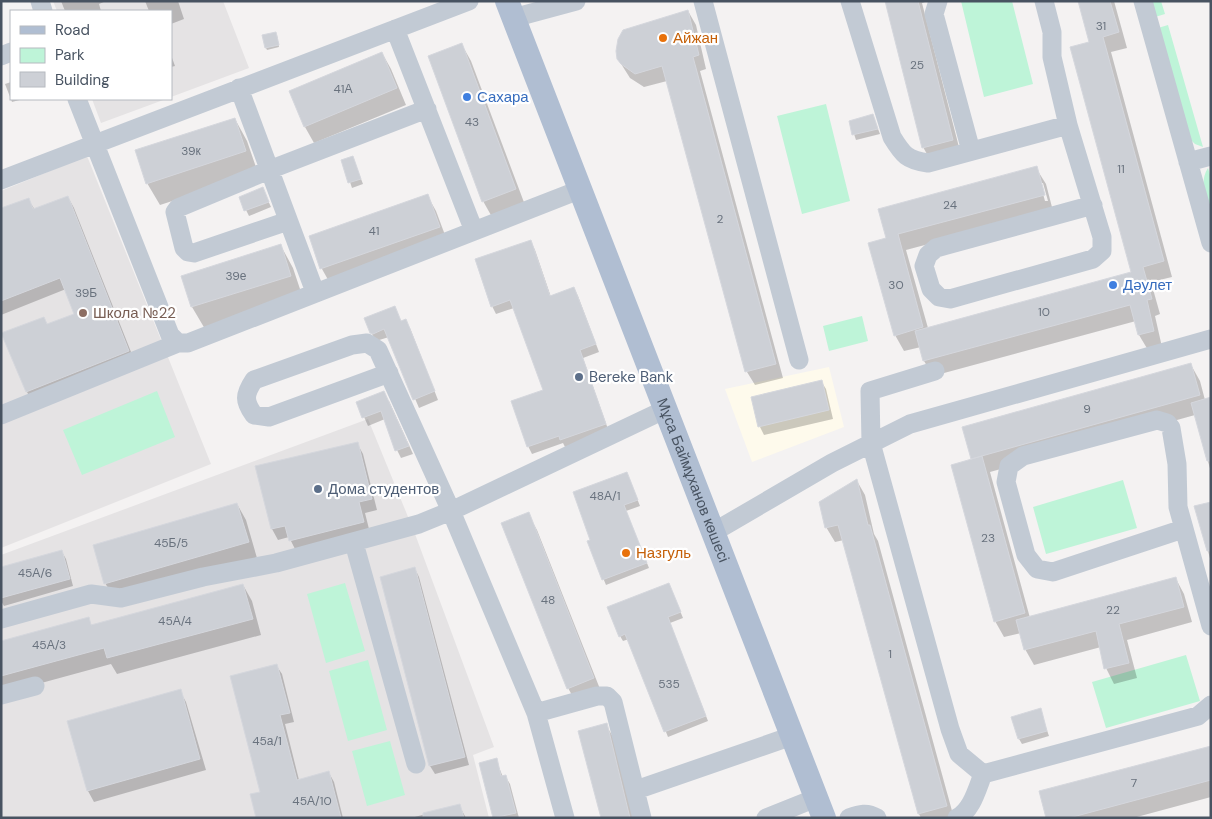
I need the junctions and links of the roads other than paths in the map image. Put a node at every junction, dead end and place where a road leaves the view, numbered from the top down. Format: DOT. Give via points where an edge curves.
graph roads {
  1 [pos="469,1"];
  2 [pos="576,1"];
  3 [pos="703,1"];
  4 [pos="850,1"];
  5 [pos="938,1"];
  6 [pos="1044,1"];
  7 [pos="1143,1"];
  8 [pos="510,9"];
  9 [pos="396,29"];
  10 [pos="239,88"];
  11 [pos="77,100"];
  12 [pos="427,108"];
  13 [pos="1068,125"];
  14 [pos="94,144"];
  15 [pos="971,151"];
  16 [pos="1211,156"];
  17 [pos="1188,162"];
  18 [pos="269,170"];
  19 [pos="1,180"];
  20 [pos="579,190"];
  21 [pos="1093,205"];
  22 [pos="288,220"];
  23 [pos="474,231"];
  24 [pos="1211,243"];
  25 [pos="314,292"];
  26 [pos="1211,339"];
  27 [pos="178,343"];
  28 [pos="799,360"];
  29 [pos="936,371"];
  30 [pos="389,373"];
  31 [pos="664,410"];
  32 [pos="1,415"];
  33 [pos="871,444"];
  34 [pos="451,511"];
  35 [pos="1183,529"];
  36 [pos="712,533"];
  37 [pos="354,543"];
  38 [pos="1,619"];
  39 [pos="1211,626"];
  40 [pos="35,686"];
  41 [pos="1,696"];
  42 [pos="1211,705"];
  43 [pos="536,713"];
  44 [pos="792,736"];
  45 [pos="416,764"];
  46 [pos="983,774"];
  47 [pos="636,790"];
  48 [pos="820,808"];
  49 [pos="565,818"];
  50 [pos="642,818"];
  51 [pos="766,818"];
  52 [pos="849,818"];
  53 [pos="877,818"];
  54 [pos="957,818"];
  1 -- 9 [label="street"];
  2 -- 8 [label="street"];
  3 -- 28 [label="street"];
  4 -- 15 [label="street" via="892,137 903,154 914,161 928,163"];
  5 -- 15 [label="street" via="934,14"];
  6 -- 13 [label="street" via="1052,32 1052,57"];
  7 -- 17 [label="street"];
  8 -- 20 [label="main road, Мұса Баймұханов көшесі"];
  9 -- 10 [label="street"];
  9 -- 12 [label="street"];
  10 -- 14 [label="street"];
  10 -- 18 [label="street"];
  11 -- 14 [label="street"];
  12 -- 18 [label="street"];
  12 -- 23 [label="street"];
  13 -- 15 [label="street"];
  13 -- 21 [label="street"];
  14 -- 19 [label="street"];
  14 -- 27 [label="street" via="170,335"];
  16 -- 17 [label="street"];
  17 -- 24 [label="street"];
  18 -- 22 [label="street"];
  18 -- 22 [label="street" via="178,208 174,212 184,248 194,253"];
  20 -- 23 [label="street"];
  20 -- 31 [label="main road, Мұса Баймұханов көшесі"];
  21 -- 21 [label="street" via="1102,237 1102,251 1093,259 950,299 940,297 931,289 924,266 928,255 936,248"];
  22 -- 25 [label="street"];
  23 -- 25 [label="street"];
  25 -- 27 [label="street" via="188,343"];
  26 -- 33 [label="street" via="910,424"];
  27 -- 32 [label="street"];
  29 -- 33 [label="street" via="870,391"];
  30 -- 30 [label="street" via="269,418 254,415 247,404 247,391 254,380 352,345 367,343 378,350"];
  30 -- 34 [label="street"];
  31 -- 34 [label="street"];
  31 -- 36 [label="main road, Мұса Баймұханов көшесі"];
  33 -- 36 [label="street"];
  33 -- 46 [label="street" via="950,729 959,754"];
  34 -- 37 [label="street"];
  34 -- 43 [label="street"];
  35 -- 35 [label="street" via="1178,507 1177,464 1171,428 1167,423 1157,420 1023,456 1009,466 1006,482 1026,555 1037,569 1053,572"];
  35 -- 39 [label="street"];
  36 -- 44 [label="main road, Мұса Баймұханов көшесі"];
  37 -- 38 [label="street" via="121,598 91,594"];
  37 -- 45 [label="street"];
  40 -- 41 [label="street"];
  42 -- 46 [label="street" via="1198,716"];
  43 -- 47 [label="street" via="607,696 613,702"];
  43 -- 49 [label="street"];
  44 -- 47 [label="street"];
  44 -- 48 [label="main road, Мұса Баймұханов көшесі"];
  46 -- 54 [label="street" via="972,803"];
  47 -- 50 [label="street"];
  48 -- 51 [label="street"];
  52 -- 53 [label="street" via="860,813"];
}
